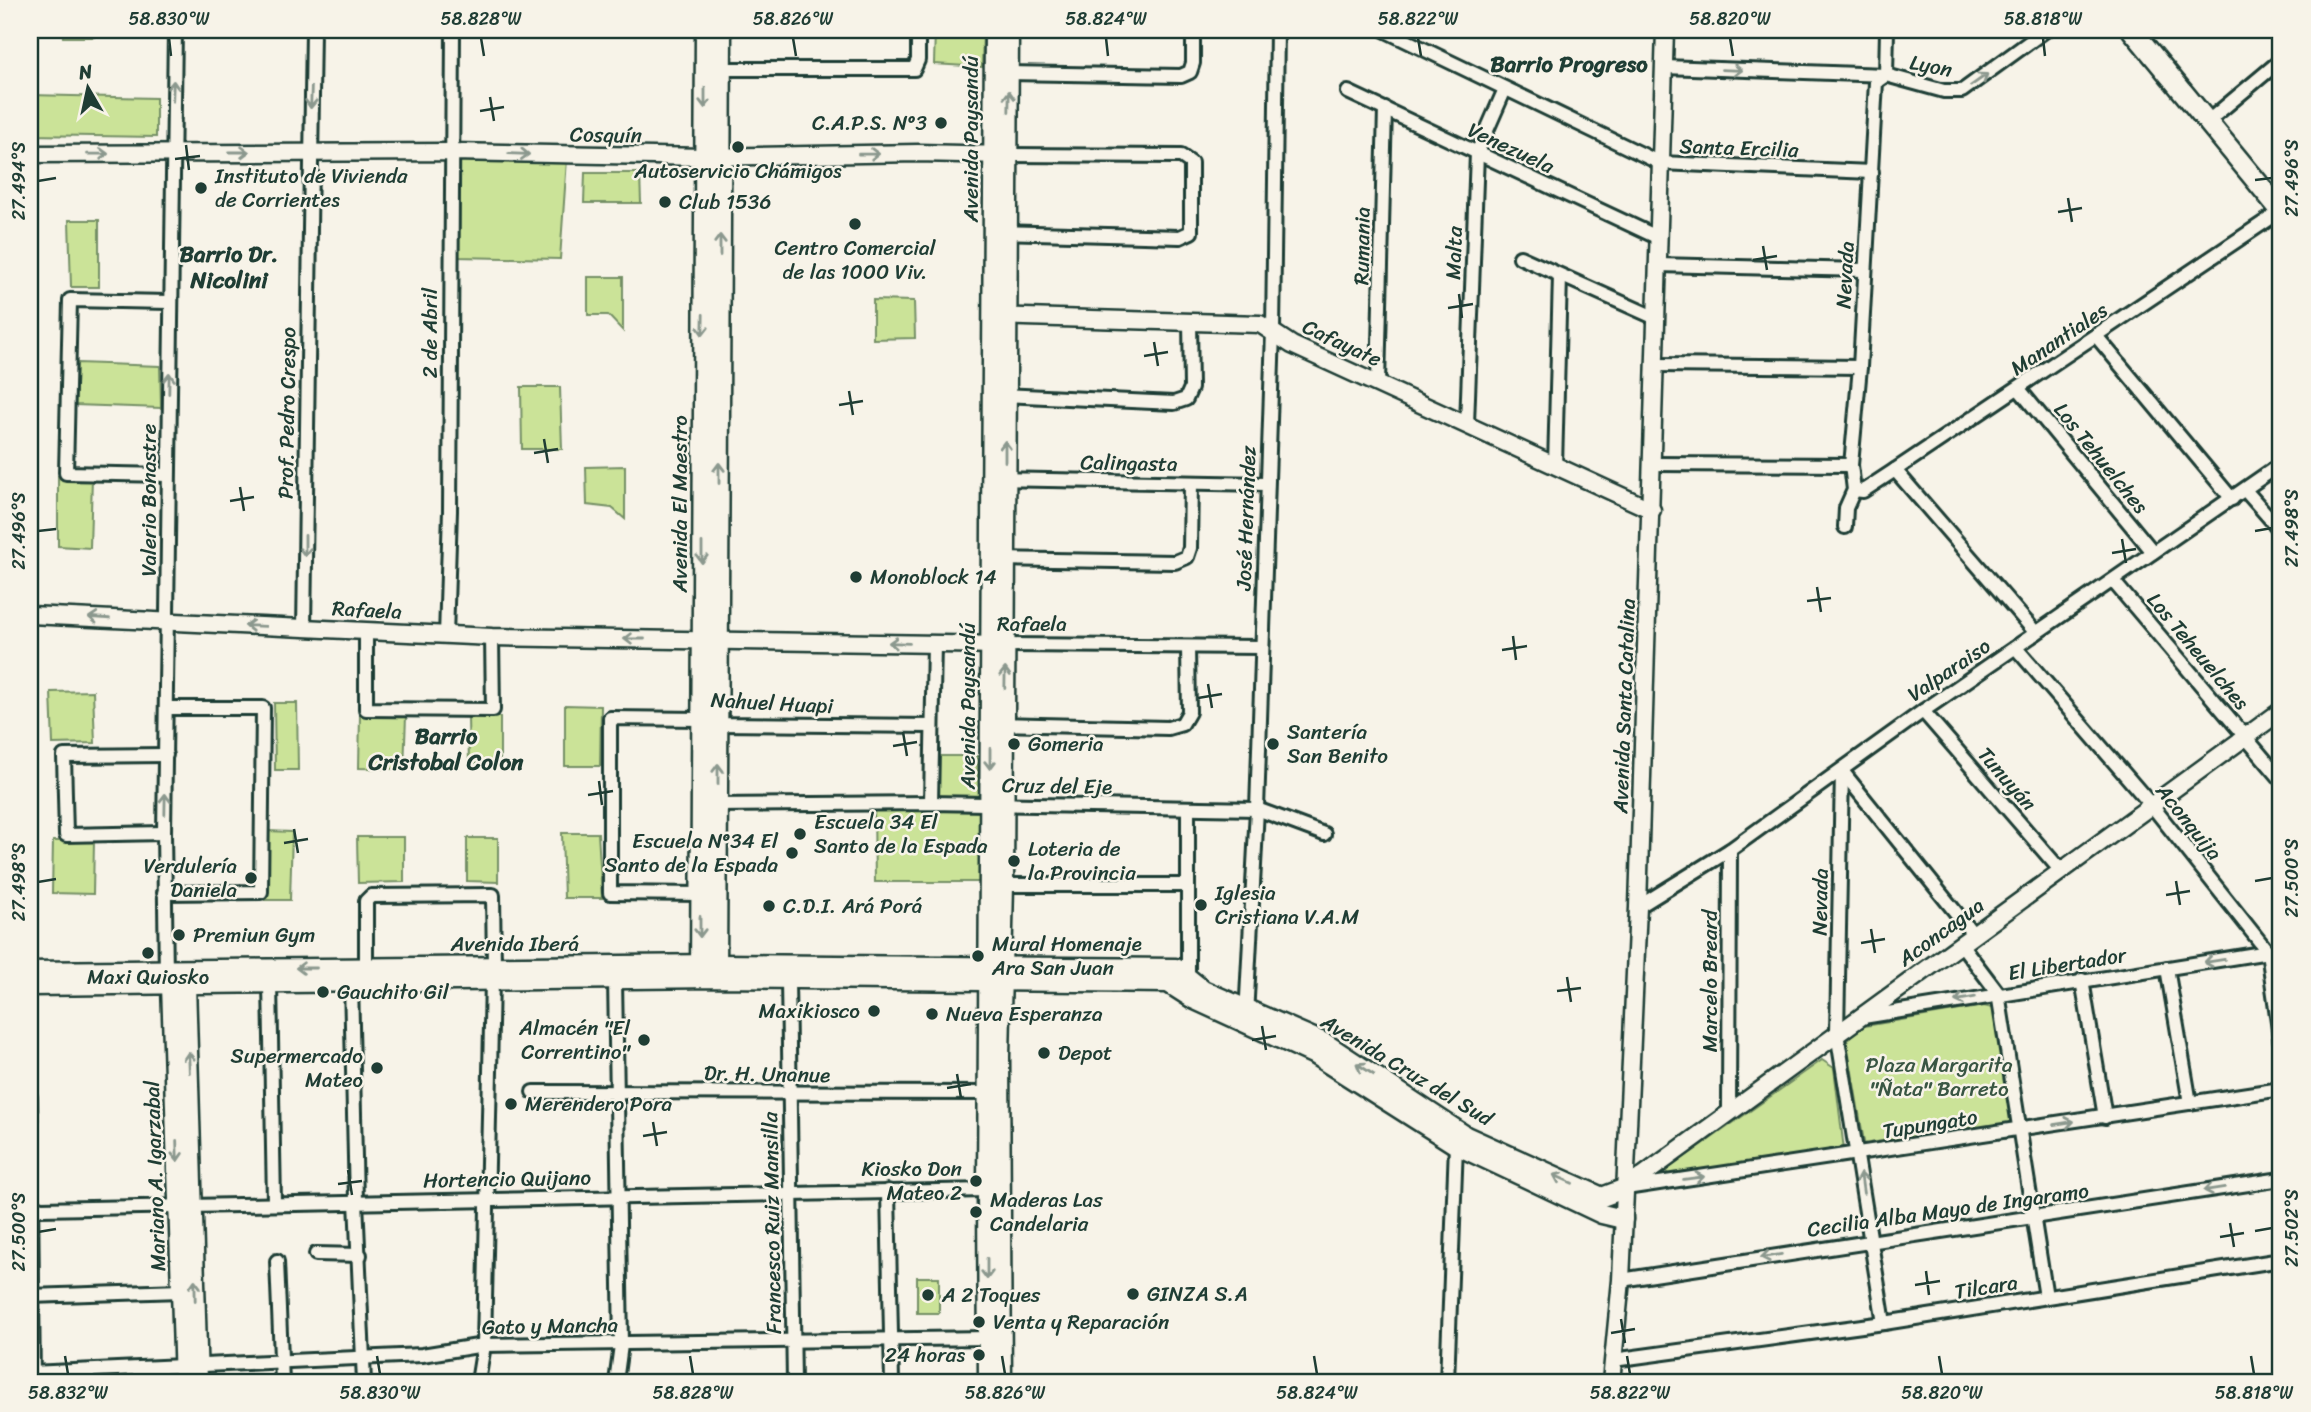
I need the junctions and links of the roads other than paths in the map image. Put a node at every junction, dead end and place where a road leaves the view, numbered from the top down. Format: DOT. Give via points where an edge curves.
graph roads {
  1 [pos="174,30"];
  2 [pos="313,30"];
  3 [pos="453,30"];
  4 [pos="705,30"];
  5 [pos="722,30"];
  6 [pos="918,30"];
  7 [pos="994,30"];
  8 [pos="1009,30"];
  9 [pos="1193,30"];
  10 [pos="1277,30"];
  11 [pos="1384,30"];
  12 [pos="1665,30"];
  13 [pos="1887,30"];
  14 [pos="2046,30"];
  15 [pos="2132,30"];
  16 [pos="2146,30"];
  17 [pos="2281,60"];
  18 [pos="1664,67"];
  19 [pos="713,69"];
  20 [pos="1001,74"];
  21 [pos="1886,75"];
  22 [pos="1505,89"];
  23 [pos="1348,92"];
  24 [pos="1385,109"];
  25 [pos="2212,117"];
  26 [pos="171,152"];
  27 [pos="309,152"];
  28 [pos="451,152"];
  29 [pos="1477,153"];
  30 [pos="30,154"];
  31 [pos="1001,155"];
  32 [pos="713,157"];
  33 [pos="1660,163"];
  34 [pos="1872,172"];
  35 [pos="2281,191"];
  36 [pos="2281,211"];
  37 [pos="1001,232"];
  38 [pos="1658,238"];
  39 [pos="1520,257"];
  40 [pos="1658,265"];
  41 [pos="1864,270"];
  42 [pos="1560,276"];
  43 [pos="169,302"];
  44 [pos="1000,316"];
  45 [pos="1656,318"];
  46 [pos="1190,321"];
  47 [pos="1273,331"];
  48 [pos="2097,337"];
  49 [pos="1655,365"];
  50 [pos="1860,367"];
  51 [pos="1378,383"];
  52 [pos="2019,389"];
  53 [pos="999,395"];
  54 [pos="1467,424"];
  55 [pos="1653,464"];
  56 [pos="2281,464"];
  57 [pos="1851,465"];
  58 [pos="1555,466"];
  59 [pos="1895,470"];
  60 [pos="168,475"];
  61 [pos="998,479"];
  62 [pos="1191,483"];
  63 [pos="1266,484"];
  64 [pos="1854,490"];
  65 [pos="2245,490"];
  66 [pos="2232,499"];
  67 [pos="1652,510"];
  68 [pos="1845,527"];
  69 [pos="2281,531"];
  70 [pos="2153,552"];
  71 [pos="999,559"];
  72 [pos="2113,581"];
  73 [pos="30,615"];
  74 [pos="167,623"];
  75 [pos="304,628"];
  76 [pos="366,631"];
  77 [pos="2036,633"];
  78 [pos="446,636"];
  79 [pos="492,638"];
  80 [pos="710,639"];
  81 [pos="934,643"];
  82 [pos="999,645"];
  83 [pos="1188,647"];
  84 [pos="1262,647"];
  85 [pos="2016,648"];
  86 [pos="166,708"];
  87 [pos="1923,711"];
  88 [pos="2281,711"];
  89 [pos="709,722"];
  90 [pos="997,724"];
  91 [pos="932,726"];
  92 [pos="2246,737"];
  93 [pos="166,755"];
  94 [pos="1842,771"];
  95 [pos="2281,779"];
  96 [pos="931,803"];
  97 [pos="997,804"];
  98 [pos="709,805"];
  99 [pos="2153,807"];
  100 [pos="1188,808"];
  101 [pos="1257,810"];
  102 [pos="164,833"];
  103 [pos="1324,834"];
  104 [pos="1730,850"];
  105 [pos="2062,872"];
  106 [pos="997,885"];
  107 [pos="1187,885"];
  108 [pos="164,893"];
  109 [pos="700,894"];
  110 [pos="1638,907"];
  111 [pos="1967,940"];
  112 [pos="2275,951"];
  113 [pos="366,968"];
  114 [pos="2167,968"];
  115 [pos="30,971"];
  116 [pos="709,971"];
  117 [pos="493,974"];
  118 [pos="994,974"];
  119 [pos="177,977"];
  120 [pos="788,978"];
  121 [pos="1188,978"];
  122 [pos="615,979"];
  123 [pos="2082,981"];
  124 [pos="351,982"];
  125 [pos="270,983"];
  126 [pos="30,986"];
  127 [pos="1998,993"];
  128 [pos="1246,1015"];
  129 [pos="1858,1017"];
  130 [pos="2280,1025"];
  131 [pos="1837,1033"];
  132 [pos="2281,1044"];
  133 [pos="2281,1089"];
  134 [pos="616,1091"];
  135 [pos="533,1093"];
  136 [pos="994,1093"];
  137 [pos="789,1094"];
  138 [pos="30,1097"];
  139 [pos="2190,1103"];
  140 [pos="1729,1112"];
  141 [pos="2105,1117"];
  142 [pos="2020,1130"];
  143 [pos="1456,1145"];
  144 [pos="1858,1154"];
  145 [pos="2281,1179"];
  146 [pos="1626,1188"];
  147 [pos="986,1190"];
  148 [pos="888,1191"];
  149 [pos="791,1193"];
  150 [pos="619,1196"];
  151 [pos="488,1199"];
  152 [pos="356,1201"];
  153 [pos="274,1202"];
  154 [pos="186,1204"];
  155 [pos="30,1205"];
  156 [pos="2034,1217"];
  157 [pos="1623,1219"];
  158 [pos="1870,1240"];
  159 [pos="316,1254"];
  160 [pos="360,1255"];
  161 [pos="2281,1260"];
  162 [pos="277,1261"];
  163 [pos="1621,1280"];
  164 [pos="181,1291"];
  165 [pos="31,1296"];
  166 [pos="2046,1297"];
  167 [pos="1884,1323"];
  168 [pos="988,1338"];
  169 [pos="794,1340"];
  170 [pos="891,1340"];
  171 [pos="484,1345"];
  172 [pos="621,1345"];
  173 [pos="363,1359"];
  174 [pos="1613,1360"];
  175 [pos="281,1362"];
  176 [pos="190,1375"];
  177 [pos="32,1376"];
  178 [pos="282,1382"];
  179 [pos="364,1382"];
  180 [pos="478,1382"];
  181 [pos="616,1382"];
  182 [pos="794,1382"];
  183 [pos="892,1382"];
  184 [pos="988,1382"];
  185 [pos="1002,1382"];
  186 [pos="1447,1382"];
  187 [pos="1611,1382"];
  26 -- 1 [label="street, Valerio Bonastre, one-way"];
  2 -- 27 [label="street, Prof. Pedro Crespo, one-way"];
  3 -- 28 [label="street, 2 de Abril"];
  4 -- 19 [label="main road, Avenida El Maestro"];
  5 -- 19 [label="main road, Avenida El Maestro"];
  6 -- 19 [label="street" via="914,69"];
  7 -- 20 [label="main road, Avenida Paysandú"];
  8 -- 20 [label="main road, Avenida Paysandú"];
  9 -- 20 [label="street" via="1194,63 1190,72 1181,76"];
  10 -- 47 [label="street, José Hernández"];
  11 -- 22 [label="street, Santa Ercilia"];
  12 -- 18 [label="street, Avenida Santa Catalina"];
  13 -- 21 [label="street, Nevada"];
  21 -- 14 [label="street, Lyon, one-way" via="1962,91"];
  15 -- 25 [label="main road"];
  16 -- 25 [label="main road"];
  17 -- 25 [label="street"];
  18 -- 21 [label="street, Lyon, one-way"];
  18 -- 33 [label="street, Avenida Santa Catalina"];
  19 -- 32 [label="main road, Avenida El Maestro"];
  20 -- 31 [label="main road, Avenida Paysandú"];
  21 -- 34 [label="street, Nevada" via="1876,82"];
  22 -- 29 [label="street, Malta"];
  22 -- 33 [label="street, Santa Ercilia"];
  23 -- 24 [label="street, Venezuela"];
  24 -- 29 [label="street, Venezuela"];
  24 -- 51 [label="street, Rumania"];
  25 -- 35 [label="main road"];
  25 -- 36 [label="main road"];
  26 -- 27 [label="street, Cosquín, one-way"];
  30 -- 26 [label="street, Cosquín, one-way"];
  26 -- 43 [label="street, Valerio Bonastre"];
  27 -- 28 [label="street, Cosquín"];
  27 -- 75 [label="street, Prof. Pedro Crespo, one-way"];
  28 -- 32 [label="street, Cosquín, one-way"];
  28 -- 78 [label="street, 2 de Abril"];
  29 -- 38 [label="street, Venezuela"];
  29 -- 54 [label="street, Malta"];
  32 -- 31 [label="street, Cosquín, one-way"];
  31 -- 37 [label="main road, Avenida Paysandú"];
  31 -- 37 [label="street, Cosquín" via="1181,156 1191,163 1191,232 1180,237"];
  32 -- 80 [label="main road, Avenida El Maestro"];
  33 -- 34 [label="street, Santa Ercilia"];
  33 -- 38 [label="street, Avenida Santa Catalina"];
  34 -- 41 [label="street, Nevada"];
  36 -- 48 [label="street, Manantiales"];
  37 -- 44 [label="main road, Avenida Paysandú"];
  38 -- 40 [label="street, Avenida Santa Catalina"];
  39 -- 42 [label="street"];
  40 -- 41 [label="street"];
  40 -- 45 [label="street, Avenida Santa Catalina"];
  41 -- 50 [label="street, Nevada"];
  42 -- 45 [label="street"];
  42 -- 58 [label="street"];
  60 -- 43 [label="street, Valerio Bonastre, one-way"];
  43 -- 60 [label="street" via="71,300 66,472"];
  44 -- 46 [label="street, Cafayate"];
  44 -- 53 [label="main road, Avenida Paysandú"];
  45 -- 49 [label="street, Avenida Santa Catalina"];
  46 -- 47 [label="street, Cafayate" via="1259,324"];
  46 -- 53 [label="street" via="1191,388 1186,399 1174,403"];
  47 -- 51 [label="street, Cafayate" via="1292,345"];
  47 -- 63 [label="street, José Hernández"];
  48 -- 52 [label="street, Manantiales"];
  48 -- 66 [label="street"];
  49 -- 50 [label="street"];
  49 -- 55 [label="street, Avenida Santa Catalina"];
  50 -- 57 [label="street, Nevada"];
  51 -- 54 [label="street, Cafayate"];
  52 -- 59 [label="street, Manantiales"];
  52 -- 70 [label="street, Los Tehuelches"];
  53 -- 61 [label="main road, Avenida Paysandú"];
  54 -- 58 [label="street, Cafayate"];
  55 -- 57 [label="street"];
  55 -- 67 [label="street, Avenida Santa Catalina"];
  56 -- 65 [label="street, Valparaiso"];
  57 -- 64 [label="street, Nevada"];
  58 -- 67 [label="street, Cafayate"];
  59 -- 64 [label="street, Manantiales" via="1863,491"];
  59 -- 77 [label="street"];
  60 -- 74 [label="street, Valerio Bonastre"];
  61 -- 62 [label="street, Calingasta"];
  61 -- 71 [label="main road, Avenida Paysandú"];
  62 -- 63 [label="street, Calingasta"];
  62 -- 71 [label="street" via="1190,548 1187,557 1175,562"];
  63 -- 84 [label="street, José Hernández"];
  64 -- 68 [label="street, Nevada" via="1846,508"];
  65 -- 66 [label="street, Valparaiso"];
  65 -- 69 [label="street"];
  66 -- 70 [label="street, Valparaiso"];
  67 -- 110 [label="street, Avenida Santa Catalina"];
  70 -- 72 [label="street, Valparaiso"];
  71 -- 82 [label="main road, Avenida Paysandú"];
  72 -- 77 [label="street, Valparaiso"];
  72 -- 92 [label="street, Los Teheuelches"];
  74 -- 73 [label="street, Rafaela, one-way"];
  75 -- 74 [label="street, Rafaela, one-way"];
  74 -- 86 [label="street, Valerio Bonastre"];
  75 -- 76 [label="street, Rafaela"];
  76 -- 78 [label="street, Rafaela"];
  76 -- 79 [label="street" via="366,709 493,710"];
  77 -- 85 [label="street, Valparaiso"];
  78 -- 79 [label="street, Rafaela"];
  80 -- 79 [label="street, Rafaela, one-way"];
  81 -- 80 [label="street, Rafaela, one-way"];
  80 -- 89 [label="main road, Avenida El Maestro"];
  81 -- 82 [label="street, Rafaela"];
  81 -- 91 [label="street"];
  82 -- 83 [label="street, Rafaela"];
  82 -- 90 [label="main road, Avenida Paysandú"];
  83 -- 84 [label="street, Rafaela"];
  83 -- 90 [label="street" via="1189,712 1182,724 1168,728"];
  84 -- 101 [label="street, José Hernández"];
  85 -- 87 [label="street, Valparaiso"];
  85 -- 99 [label="street, Aconquija"];
  86 -- 93 [label="street, Valerio Bonastre"];
  86 -- 108 [label="street" via="262,708 262,826 261,892"];
  87 -- 94 [label="street, Valparaiso"];
  87 -- 105 [label="street, Tunuyán"];
  88 -- 92 [label="street, Aconcagua"];
  89 -- 91 [label="street, Nahuel Huapi"];
  89 -- 98 [label="main road, Avenida El Maestro"];
  89 -- 109 [label="street, Nahuel Huapi" via="610,718 610,893"];
  90 -- 97 [label="main road, Avenida Paysandú"];
  91 -- 96 [label="street"];
  92 -- 95 [label="street, Los Teheuelches"];
  92 -- 99 [label="street, Aconcagua"];
  102 -- 93 [label="street, Valerio Bonastre, one-way"];
  93 -- 102 [label="street" via="64,756 65,835"];
  94 -- 104 [label="street, Valparaiso"];
  94 -- 111 [label="street"];
  94 -- 131 [label="street, Nevada"];
  96 -- 97 [label="street, Cruz del Eje"];
  96 -- 98 [label="street, Cruz del Eje"];
  97 -- 100 [label="street, Cruz del Eje"];
  97 -- 106 [label="main road, Avenida Paysandú"];
  98 -- 109 [label="main road, Avenida El Maestro"];
  98 -- 116 [label="main road, Avenida El Maestro"];
  99 -- 105 [label="street, Aconcagua"];
  99 -- 112 [label="street, Aconquija"];
  100 -- 101 [label="street, Cruz del Eje"];
  100 -- 107 [label="street"];
  101 -- 103 [label="street, Cruz del Eje"];
  101 -- 128 [label="street, José Hernández"];
  102 -- 108 [label="street, Valerio Bonastre"];
  104 -- 110 [label="street, Valparaiso"];
  104 -- 140 [label="street, Marcelo Breard"];
  105 -- 111 [label="street, Aconcagua"];
  106 -- 107 [label="street"];
  106 -- 118 [label="main road, Avenida Paysandú"];
  107 -- 121 [label="street"];
  108 -- 119 [label="street, Valerio Bonastre"];
  109 -- 116 [label="main road, Avenida El Maestro, one-way"];
  110 -- 146 [label="street, Avenida Santa Catalina"];
  111 -- 127 [label="street"];
  111 -- 129 [label="street, Aconcagua"];
  112 -- 114 [label="street, El Libertador, one-way"];
  112 -- 130 [label="street, Aconquija"];
  113 -- 117 [label="main road, Avenida Iberá"];
  113 -- 117 [label="street" via="366,901 371,895 493,895"];
  113 -- 119 [label="main road, Avenida Iberá, one-way"];
  114 -- 123 [label="street, El Libertador"];
  114 -- 139 [label="street"];
  115 -- 119 [label="main road, Avenida Iberá"];
  116 -- 117 [label="main road, Avenida Iberá"];
  116 -- 118 [label="main road, Avenida Iberá"];
  116 -- 120 [label="main road, Avenida Iberá"];
  116 -- 122 [label="main road, Avenida Iberá"];
  117 -- 122 [label="main road, Avenida Iberá"];
  117 -- 124 [label="main road, Avenida Iberá"];
  117 -- 151 [label="street"];
  118 -- 120 [label="main road, Avenida Iberá"];
  118 -- 121 [label="main road, Avenida Cruz del Sud" via="1176,968"];
  118 -- 128 [label="main road, Avenida Cruz del Sud" via="1168,983 1193,999"];
  118 -- 136 [label="main road, Avenida Paysandú"];
  119 -- 125 [label="main road, Avenida Iberá"];
  119 -- 126 [label="main road, Avenida Iberá"];
  119 -- 154 [label="main road, Mariano A. Igarzabal"];
  120 -- 137 [label="street, Francesco Ruiz Mansilla"];
  121 -- 128 [label="main road, Avenida Cruz del Sud"];
  122 -- 134 [label="street"];
  123 -- 127 [label="street, El Libertador"];
  123 -- 141 [label="street"];
  124 -- 125 [label="main road, Avenida Iberá"];
  124 -- 152 [label="street"];
  125 -- 153 [label="street"];
  127 -- 129 [label="street, El Libertador, one-way"];
  127 -- 142 [label="street"];
  128 -- 143 [label="main road, Avenida Cruz del Sud"];
  146 -- 128 [label="main road, Avenida Cruz del Sud, one-way" via="1602,1197 1466,1136 1325,1043"];
  129 -- 131 [label="street, Aconcagua"];
  130 -- 132 [label="street, Aconquija"];
  131 -- 140 [label="street, Aconcagua"];
  131 -- 144 [label="street, Nevada"];
  133 -- 139 [label="street, Tupungato"];
  134 -- 135 [label="street, Dr. H. Unanue"];
  134 -- 137 [label="street, Dr. H. Unanue"];
  134 -- 150 [label="street"];
  136 -- 137 [label="street, Dr. H. Unanue"];
  136 -- 147 [label="main road, Avenida Paysandú"];
  136 -- 185 [label="main road, Avenida Paysandú"];
  137 -- 149 [label="street, Francesco Ruiz Mansilla"];
  138 -- 155 [label="street"];
  139 -- 141 [label="street, Tupungato"];
  140 -- 146 [label="street, Aconcagua"];
  142 -- 141 [label="street, Tupungato, one-way"];
  142 -- 144 [label="street, Tupungato"];
  142 -- 156 [label="street"];
  143 -- 157 [label="main road, Avenida Cruz del Sud" via="1602,1214"];
  143 -- 186 [label="street"];
  146 -- 144 [label="street, Tupungato, one-way"];
  158 -- 144 [label="street, Nevada, one-way"];
  145 -- 156 [label="street, Cecilia Alba Mayo de Ingaramo, one-way"];
  146 -- 157 [label="street, Avenida Santa Catalina"];
  147 -- 148 [label="street, Hortencio Quijano"];
  147 -- 168 [label="main road, Avenida Paysandú, one-way"];
  148 -- 149 [label="street, Hortencio Quijano"];
  148 -- 170 [label="street"];
  149 -- 150 [label="street, Hortencio Quijano"];
  149 -- 169 [label="street, Francesco Ruiz Mansilla"];
  150 -- 151 [label="street, Hortencio Quijano"];
  150 -- 172 [label="street"];
  151 -- 152 [label="street, Hortencio Quijano"];
  151 -- 171 [label="street"];
  152 -- 153 [label="street, Hortencio Quijano"];
  152 -- 160 [label="street"];
  153 -- 154 [label="street, Hortencio Quijano"];
  154 -- 155 [label="street, Hortencio Quijano" via="41,1209"];
  154 -- 164 [label="main road, Mariano A. Igarzabal"];
  176 -- 154 [label="main road, Mariano A. Igarzabal, one-way"];
  155 -- 165 [label="street"];
  156 -- 158 [label="street, Cecilia Alba Mayo de Ingaramo"];
  156 -- 166 [label="street"];
  157 -- 163 [label="street, Avenida Santa Catalina"];
  158 -- 163 [label="street, Cecilia Alba Mayo de Ingaramo, one-way"];
  158 -- 167 [label="street, Nevada"];
  159 -- 160 [label="street"];
  160 -- 173 [label="street"];
  161 -- 166 [label="street, Tilcara"];
  162 -- 175 [label="street"];
  163 -- 174 [label="street, Avenida Santa Catalina"];
  164 -- 165 [label="street"];
  164 -- 176 [label="main road, Mariano A. Igarzabal"];
  165 -- 177 [label="street"];
  166 -- 167 [label="street, Tilcara"];
  167 -- 174 [label="street, Tilcara"];
  168 -- 170 [label="street, Gato y Mancha"];
  168 -- 184 [label="main road, Avenida Paysandú"];
  169 -- 170 [label="street, Gato y Mancha"];
  169 -- 172 [label="street, Gato y Mancha"];
  169 -- 182 [label="street, Francesco Ruiz Mansilla"];
  170 -- 183 [label="street"];
  171 -- 172 [label="street, Gato y Mancha"];
  171 -- 173 [label="street, Gato y Mancha"];
  171 -- 180 [label="street"];
  172 -- 181 [label="street"];
  173 -- 175 [label="street, Gato y Mancha"];
  173 -- 179 [label="street"];
  174 -- 187 [label="street, Avenida Santa Catalina"];
  175 -- 176 [label="street, Gato y Mancha"];
  175 -- 178 [label="street"];
  176 -- 177 [label="street, Gato y Mancha"];
}
